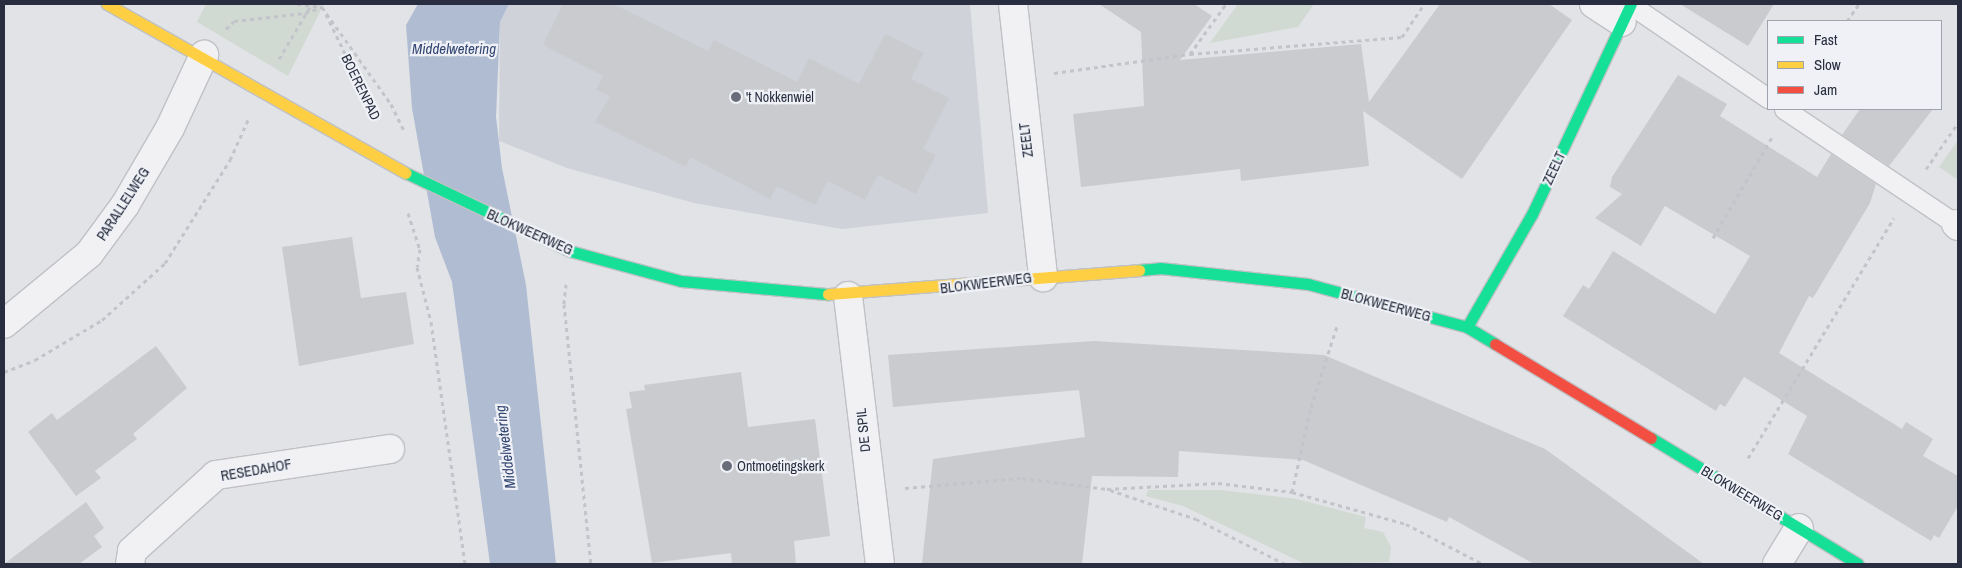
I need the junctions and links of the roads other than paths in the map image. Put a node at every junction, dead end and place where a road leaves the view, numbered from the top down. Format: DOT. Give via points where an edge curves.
graph roads {
  1 [pos="107,4"];
  2 [pos="1013,4"];
  3 [pos="1594,4"];
  4 [pos="1628,10"];
  5 [pos="204,55"];
  6 [pos="1767,97"];
  7 [pos="1786,110"];
  8 [pos="1957,225"];
  9 [pos="1042,276"];
  10 [pos="848,296"];
  11 [pos="4,324"];
  12 [pos="1467,326"];
  13 [pos="390,449"];
  14 [pos="1799,528"];
  15 [pos="130,564"];
  16 [pos="880,564"];
  17 [pos="1777,564"];
  18 [pos="1858,564"];
  1 -- 5 [label="street, BLOKWEERWEG"];
  2 -- 9 [label="street, ZEELT"];
  3 -- 4 [label="street"];
  4 -- 6 [label="lane"];
  4 -- 12 [label="street, ZEELT" via="1532,214"];
  5 -- 10 [label="street, BLOKWEERWEG" via="402,171 570,251 681,281"];
  5 -- 11 [label="street, PARALLELWEG" via="170,128 125,205 89,254"];
  7 -- 8 [label="lane"];
  9 -- 10 [label="street, BLOKWEERWEG"];
  9 -- 12 [label="street, BLOKWEERWEG" via="1160,268 1308,284"];
  10 -- 16 [label="street, DE SPIL" via="869,493"];
  12 -- 14 [label="street, BLOKWEERWEG"];
  13 -- 15 [label="street, RESEDAHOF" via="216,475 132,551"];
  14 -- 17 [label="street"];
  14 -- 18 [label="street, BLOKWEERWEG"];
}
